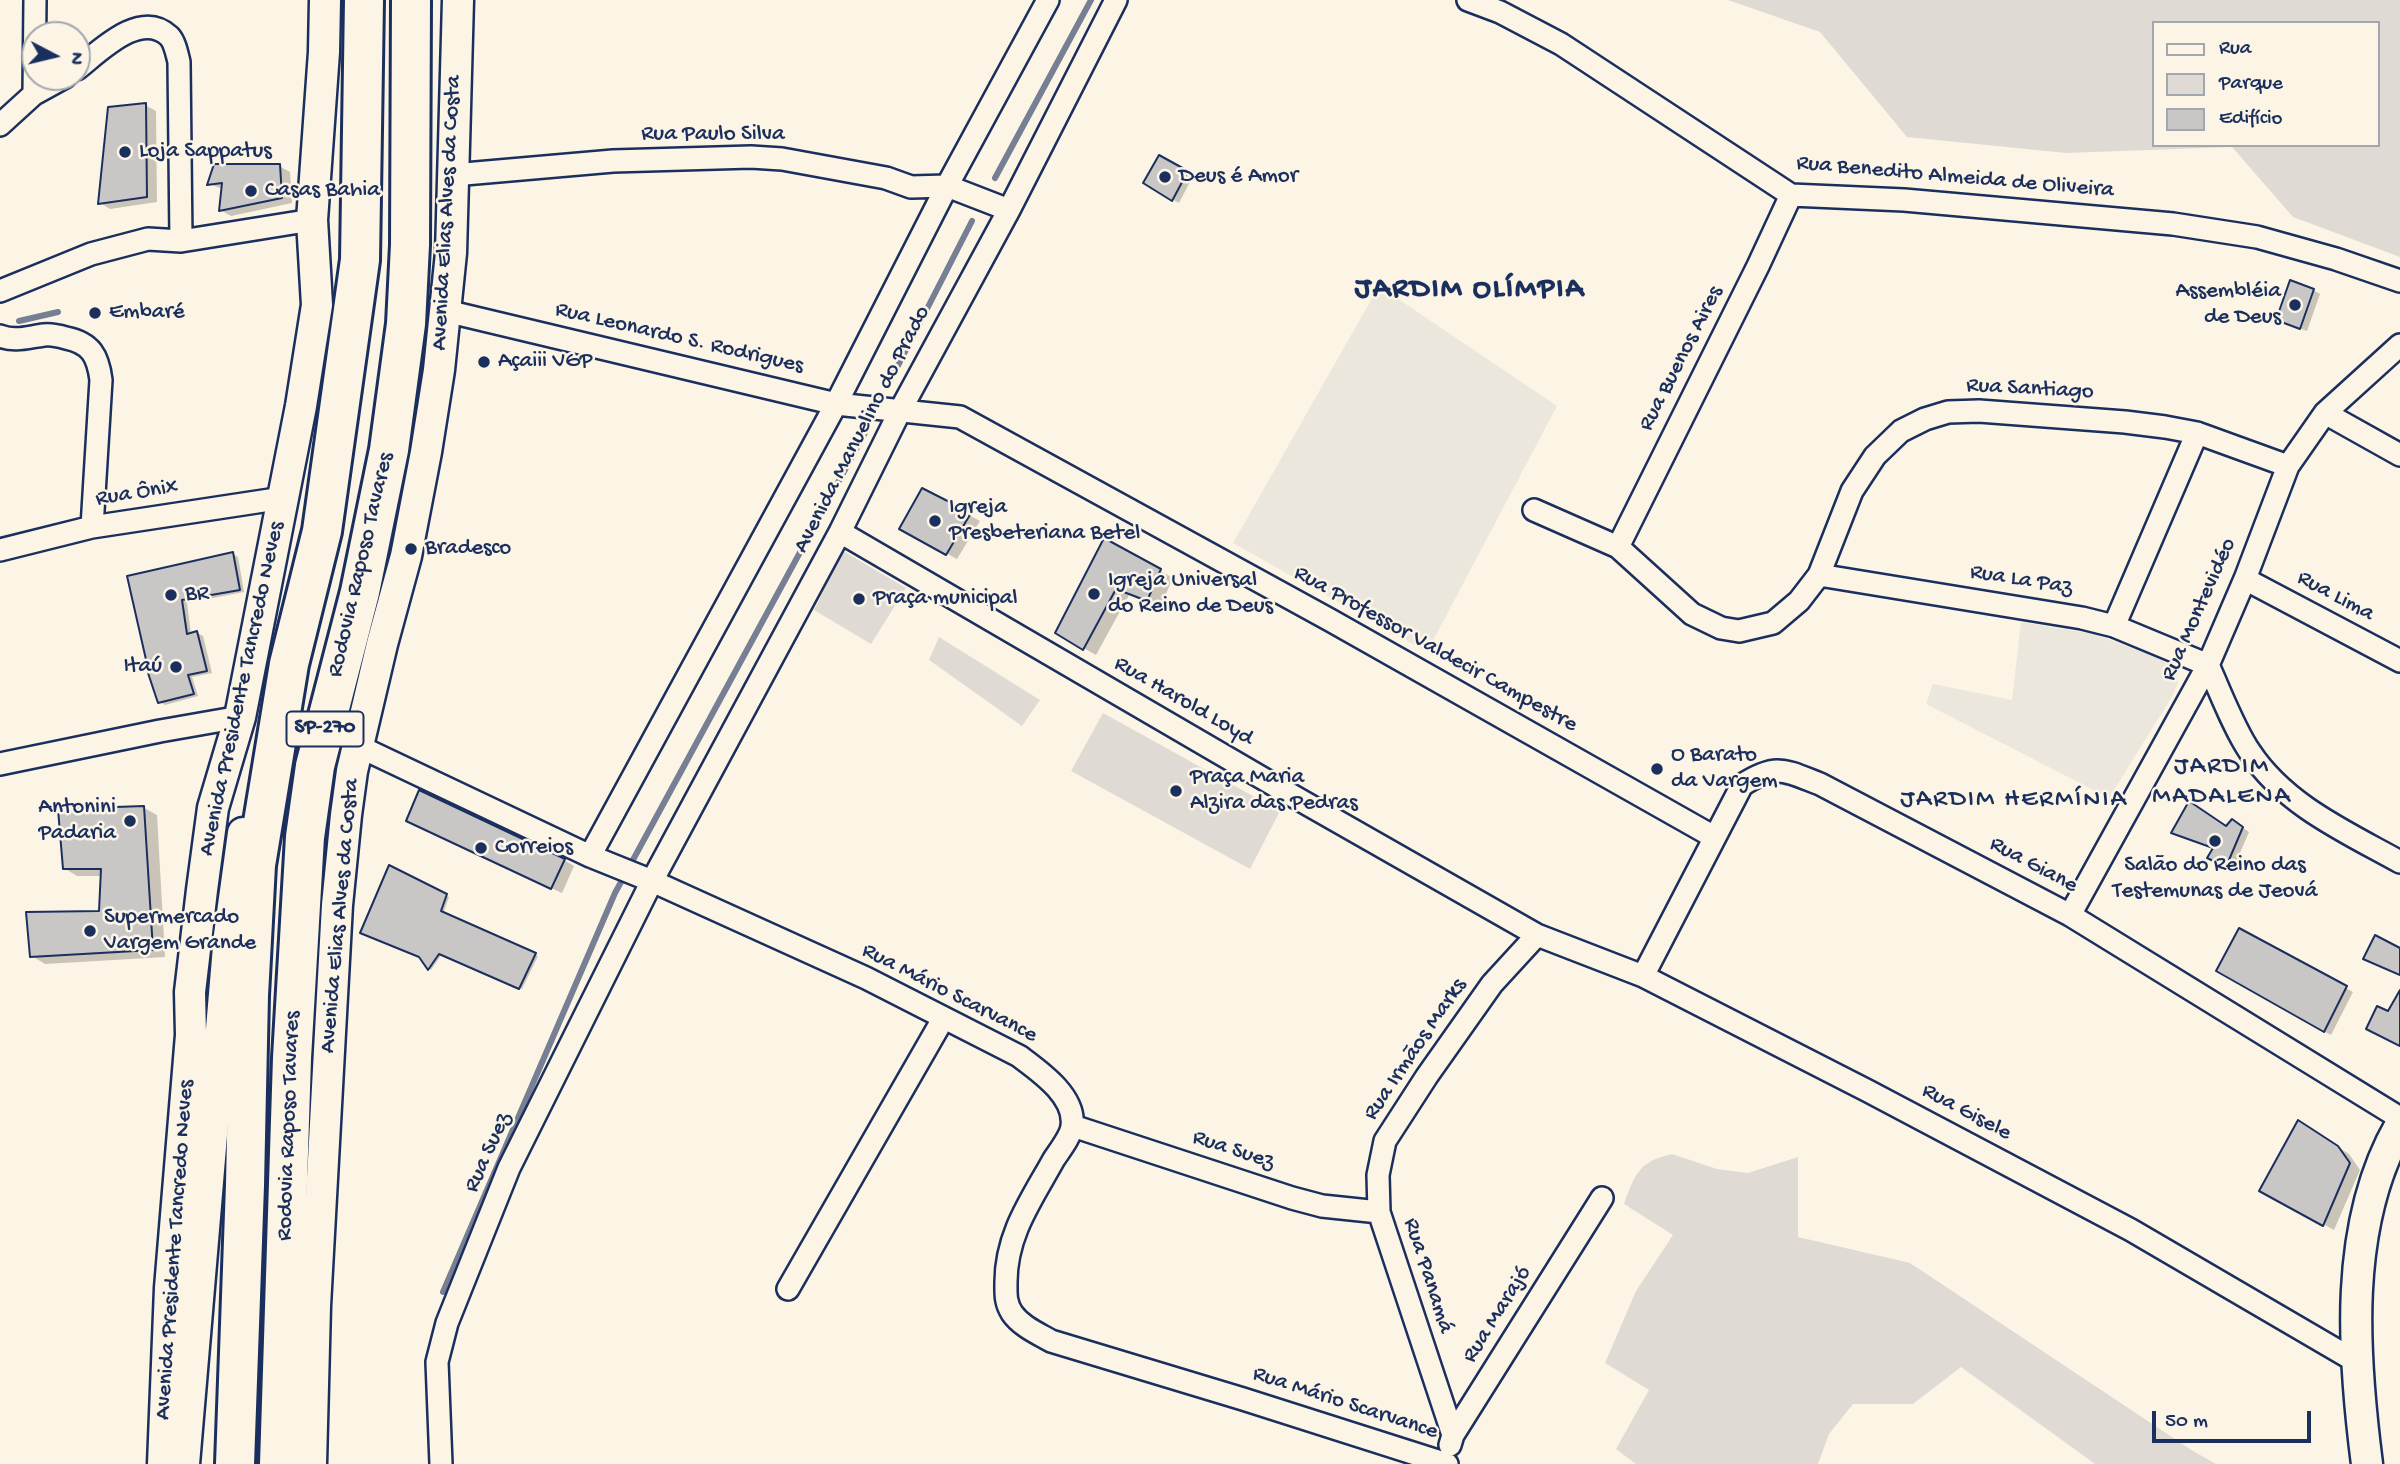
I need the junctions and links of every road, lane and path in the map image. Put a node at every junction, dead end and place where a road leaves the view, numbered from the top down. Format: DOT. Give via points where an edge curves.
graph roads {
  1 [pos="36,0"];
  2 [pos="325,0"];
  3 [pos="363,0"];
  4 [pos="411,0"];
  5 [pos="458,0"];
  6 [pos="1048,0"];
  7 [pos="1116,0"];
  8 [pos="1468,0"];
  9 [pos="91,58"];
  10 [pos="39,91"];
  11 [pos="34,94"];
  12 [pos="0,125"];
  13 [pos="453,174"];
  14 [pos="947,186"];
  15 [pos="1791,195"];
  16 [pos="1009,210"];
  17 [pos="312,220"];
  18 [pos="181,241"];
  19 [pos="2400,281"];
  20 [pos="0,291"];
  21 [pos="446,311"];
  22 [pos="0,336"];
  23 [pos="2400,345"];
  24 [pos="836,404"];
  25 [pos="901,409"];
  26 [pos="2325,413"];
  27 [pos="2197,433"];
  28 [pos="2400,455"];
  29 [pos="2288,466"];
  30 [pos="283,498"];
  31 [pos="1534,510"];
  32 [pos="92,527"];
  33 [pos="840,532"];
  34 [pos="1618,547"];
  35 [pos="0,550"];
  36 [pos="1819,575"];
  37 [pos="2245,579"];
  38 [pos="2114,626"];
  39 [pos="2400,661"];
  40 [pos="289,664"];
  41 [pos="2208,665"];
  42 [pos="240,718"];
  43 [pos="358,746"];
  44 [pos="0,764"];
  45 [pos="1714,837"];
  46 [pos="590,856"];
  47 [pos="2400,862"];
  48 [pos="652,881"];
  49 [pos="2070,915"];
  50 [pos="1537,935"];
  51 [pos="1643,976"];
  52 [pos="943,1019"];
  53 [pos="2400,1118"];
  54 [pos="1073,1126"];
  55 [pos="2400,1126"];
  56 [pos="1602,1198"];
  57 [pos="1379,1212"];
  58 [pos="788,1289"];
  59 [pos="2357,1363"];
  60 [pos="1453,1435"];
  61 [pos="163,1464"];
  62 [pos="184,1464"];
  63 [pos="235,1464"];
  64 [pos="279,1464"];
  65 [pos="311,1464"];
  66 [pos="441,1464"];
  67 [pos="1445,1464"];
  68 [pos="2367,1464"];
  1 -- 11 [label="street"];
  2 -- 17 [label="main road, Avenida Presidente Tancredo Neves"];
  3 -- 40 [label="highway, Rodovia Raposo Tavares / SP-270" via="360,260 321,531"];
  4 -- 64 [label="highway, Rodovia Raposo Tavares / SP-270" via="406,324 386,463 360,592 315,766 305,837 292,1058"];
  5 -- 13 [label="main road, Avenida Elias Alves da Costa"];
  6 -- 14 [label="street, Avenida Manuelino do Prado"];
  7 -- 16 [label="street, Avenida Manuelino do Prado"];
  8 -- 15 [label="street, Rua Benedito Almeida de Oliveira" via="1561,44"];
  9 -- 18 [label="street" via="117,37 141,27 171,37 179,62"];
  10 -- 11 [label="street"];
  11 -- 12 [label="street"];
  13 -- 14 [label="street, Rua Paulo Silva" via="612,161 751,157 886,178 911,187"];
  13 -- 21 [label="main road, Avenida Elias Alves da Costa"];
  14 -- 16 [label="street, Rua Paulo Silva"];
  14 -- 24 [label="street, Avenida Manuelino do Prado"];
  15 -- 19 [label="street, Rua Benedito Almeida de Oliveira" via="1904,200 2174,224 2257,237"];
  15 -- 34 [label="street, Rua Buenos Aires"];
  16 -- 25 [label="street, Avenida Manuelino do Prado"];
  17 -- 18 [label="street"];
  17 -- 30 [label="main road, Avenida Presidente Tancredo Neves" via="317,305"];
  18 -- 20 [label="street" via="148,239 91,254"];
  21 -- 24 [label="street, Rua Leonardo S. Rodrigues"];
  21 -- 43 [label="main road, Avenida Elias Alves da Costa" via="411,530"];
  22 -- 32 [label="street" via="23,339 47,334 80,341 93,352 101,380"];
  23 -- 26 [label="street, Rua Montevidéo"];
  24 -- 25 [label="street, Rua Leonardo S. Rodrigues"];
  24 -- 46 [label="street, Avenida Manuelino do Prado"];
  25 -- 33 [label="street, Avenida Manuelino do Prado"];
  25 -- 45 [label="street, Rua Professor Valdecir Campestre" via="960,417"];
  26 -- 28 [label="street"];
  26 -- 29 [label="street, Rua Montevidéo"];
  27 -- 29 [label="street, Rua Santiago"];
  27 -- 36 [label="street, Rua Santiago" via="2125,422 1979,411 1948,412 1925,419 1901,431 1875,456 1852,491"];
  27 -- 38 [label="street"];
  29 -- 37 [label="street, Rua Montevidéo"];
  30 -- 32 [label="street, Rua Ônix"];
  30 -- 42 [label="main road, Avenida Presidente Tancredo Neves"];
  31 -- 34 [label="street, Rua Santiago"];
  32 -- 35 [label="street, Rua Ônix"];
  33 -- 48 [label="street, Avenida Manuelino do Prado"];
  33 -- 50 [label="street, Rua Harold Loyd"];
  34 -- 36 [label="street, Rua Santiago" via="1692,614 1739,631 1759,628 1783,616"];
  36 -- 38 [label="street, Rua La Paz" via="2054,612"];
  37 -- 39 [label="street, Rua Lima"];
  37 -- 41 [label="street, Rua Montevidéo"];
  38 -- 41 [label="street, Rua La Paz"];
  40 -- 62 [label="main road" via="264,733 234,884"];
  40 -- 63 [label="highway, Rodovia Raposo Tavares / SP-270" via="256,865"];
  41 -- 47 [label="street" via="2248,750 2268,777 2292,799"];
  41 -- 49 [label="street, Rua Montevidéo"];
  42 -- 44 [label="street"];
  42 -- 61 [label="main road, Avenida Presidente Tancredo Neves" via="213,808 190,992"];
  43 -- 46 [label="street, Rua Mário Scarvance"];
  43 -- 65 [label="main road, Avenida Elias Alves da Costa" via="337,905"];
  45 -- 49 [label="street, Rua Giane" via="1742,785 1761,773 1781,770 1820,784"];
  45 -- 51 [label="street, Rua Giane"];
  46 -- 48 [label="street, Rua Mário Scarvance"];
  48 -- 52 [label="street, Rua Mário Scarvance" via="866,978"];
  48 -- 66 [label="street, Rua Suez" via="509,1168 447,1323 437,1362"];
  49 -- 53 [label="street, Rua Giane"];
  50 -- 51 [label="street, Rua Gisele"];
  50 -- 57 [label="street, Rua Irmãos Marks" via="1492,984 1385,1141 1378,1175"];
  51 -- 59 [label="street, Rua Gisele" via="2092,1209"];
  52 -- 54 [label="street, Rua Mário Scarvance" via="1019,1056 1041,1073 1064,1097"];
  52 -- 58 [label="street"];
  54 -- 57 [label="street, Rua Suez" via="1292,1198"];
  54 -- 67 [label="street, Rua Mário Scarvance" via="1010,1243 1004,1294 1012,1312 1027,1327 1051,1341"];
  55 -- 59 [label="main road" via="2385,1152 2365,1221 2356,1294"];
  56 -- 60 [label="street, Rua Marajó"];
  57 -- 60 [label="street, Rua Panamá"];
  59 -- 68 [label="main road"];
  60 -- 67 [label="street, Rua Marajó"];
}
